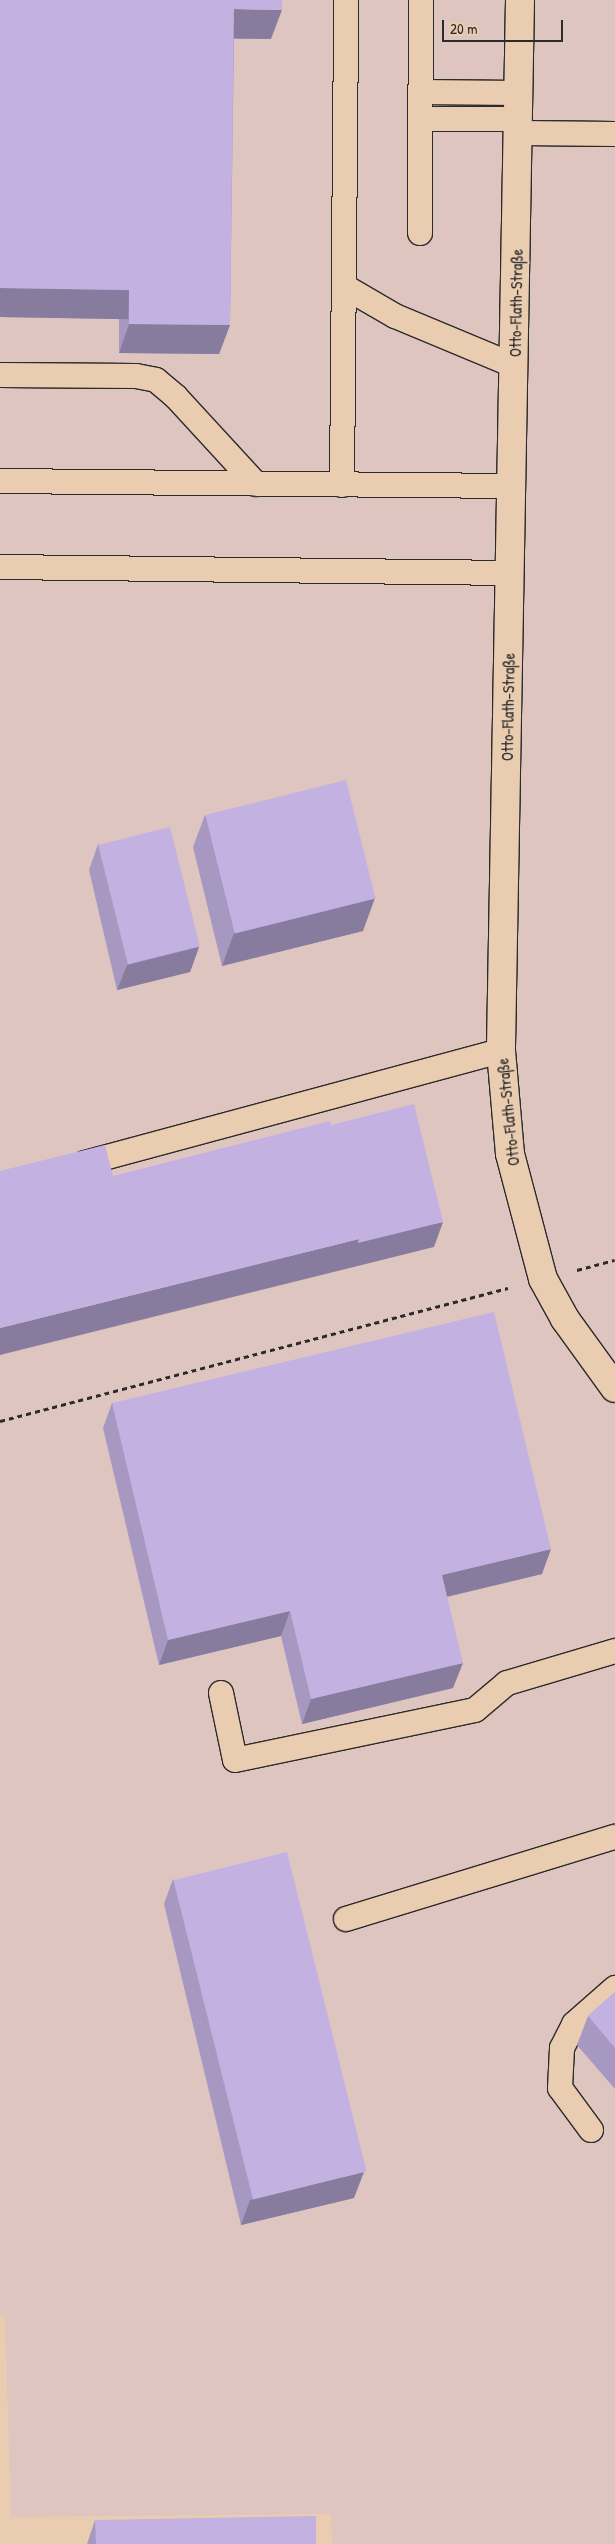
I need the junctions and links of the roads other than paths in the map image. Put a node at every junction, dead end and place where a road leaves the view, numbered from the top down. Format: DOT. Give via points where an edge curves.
graph roads {
  1 [pos="346,0"];
  2 [pos="421,0"];
  3 [pos="520,0"];
  4 [pos="420,92"];
  5 [pos="519,115"];
  6 [pos="420,118"];
  7 [pos="615,134"];
  8 [pos="420,233"];
  9 [pos="345,287"];
  10 [pos="515,366"];
  11 [pos="0,375"];
  12 [pos="0,481"];
  13 [pos="256,484"];
  14 [pos="342,485"];
  15 [pos="513,486"];
  16 [pos="0,568"];
  17 [pos="511,572"];
  18 [pos="501,1051"];
  19 [pos="86,1163"];
  20 [pos="615,1388"];
  21 [pos="615,1651"];
  22 [pos="221,1693"];
  23 [pos="615,1837"];
  24 [pos="346,1919"];
  25 [pos="615,1988"];
  26 [pos="591,2130"];
  1 -- 9 [label="lane"];
  2 -- 4 [label="lane"];
  3 -- 5 [label="street, Otto-Flath-Straße"];
  4 -- 5 [label="lane"];
  4 -- 6 [label="lane"];
  5 -- 6 [label="lane"];
  5 -- 7 [label="lane"];
  5 -- 10 [label="street, Otto-Flath-Straße"];
  6 -- 8 [label="lane"];
  9 -- 10 [label="lane" via="395,316"];
  9 -- 14 [label="lane"];
  10 -- 15 [label="street, Otto-Flath-Straße"];
  11 -- 13 [label="lane" via="136,376 156,380 176,397"];
  12 -- 13 [label="lane"];
  13 -- 14 [label="lane"];
  14 -- 15 [label="lane"];
  15 -- 17 [label="street, Otto-Flath-Straße"];
  16 -- 17 [label="lane"];
  17 -- 18 [label="street, Otto-Flath-Straße"];
  18 -- 19 [label="lane"];
  18 -- 20 [label="street, Otto-Flath-Straße" via="510,1154 543,1280 575,1334"];
  21 -- 22 [label="lane" via="507,1683 476,1710 235,1760"];
  23 -- 24 [label="lane"];
  25 -- 26 [label="lane" via="574,2024 562,2048 560,2088"];
}
